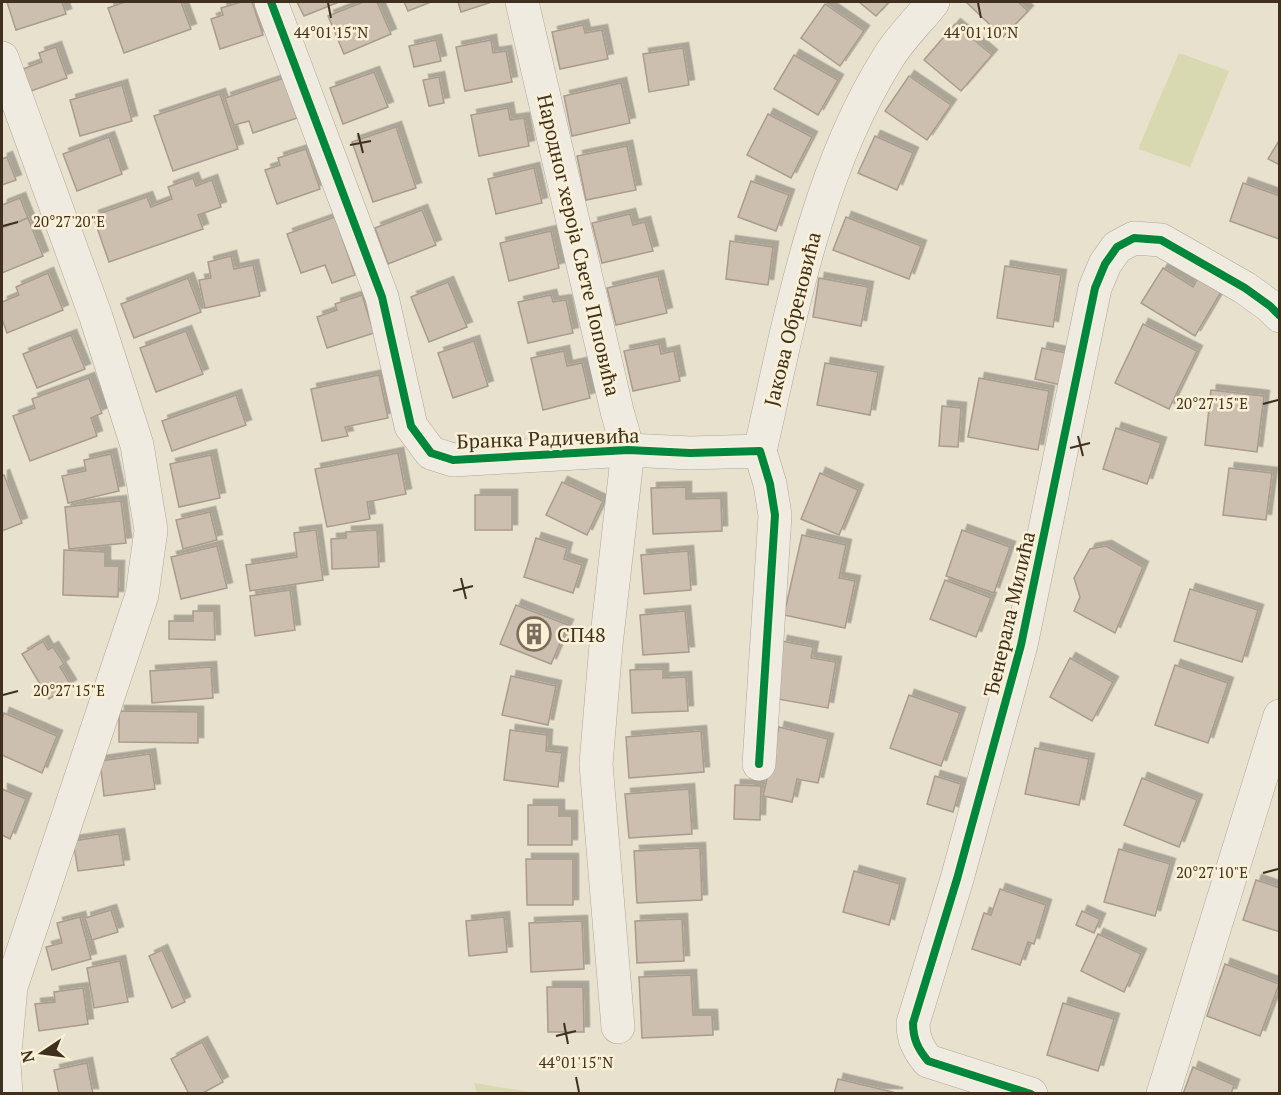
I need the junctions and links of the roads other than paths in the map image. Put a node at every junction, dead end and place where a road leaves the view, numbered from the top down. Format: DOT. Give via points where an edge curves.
graph roads {
  1 [pos="271,2"];
  2 [pos="522,2"];
  3 [pos="933,2"];
  4 [pos="2,58"];
  5 [pos="1280,316"];
  6 [pos="628,450"];
  7 [pos="760,451"];
  8 [pos="1280,716"];
  9 [pos="759,764"];
  10 [pos="618,1027"];
  11 [pos="6,1094"];
  12 [pos="1031,1094"];
  13 [pos="1163,1094"];
  1 -- 6 [label="street, Бранка Радичевића" via="382,297 411,426 431,453 453,460"];
  2 -- 6 [label="street, Народног хероја Свете Поповића"];
  3 -- 7 [label="street, Јакова Обреновића" via="888,57 846,137 802,265"];
  4 -- 11 [label="street" via="96,317 137,445 151,530 142,596 10,987 4,1063"];
  5 -- 12 [label="street, Ђенерала Милића" via="1245,288 1161,240 1134,238 1117,247 1095,288 1021,645 913,1023 913,1036 928,1061"];
  6 -- 7 [label="street, Бранка Радичевића"];
  6 -- 10 [label="street, Народног хероја Свете Поповића" via="596,764"];
  7 -- 9 [label="street" via="775,515"];
  8 -- 13 [label="street"];
}
